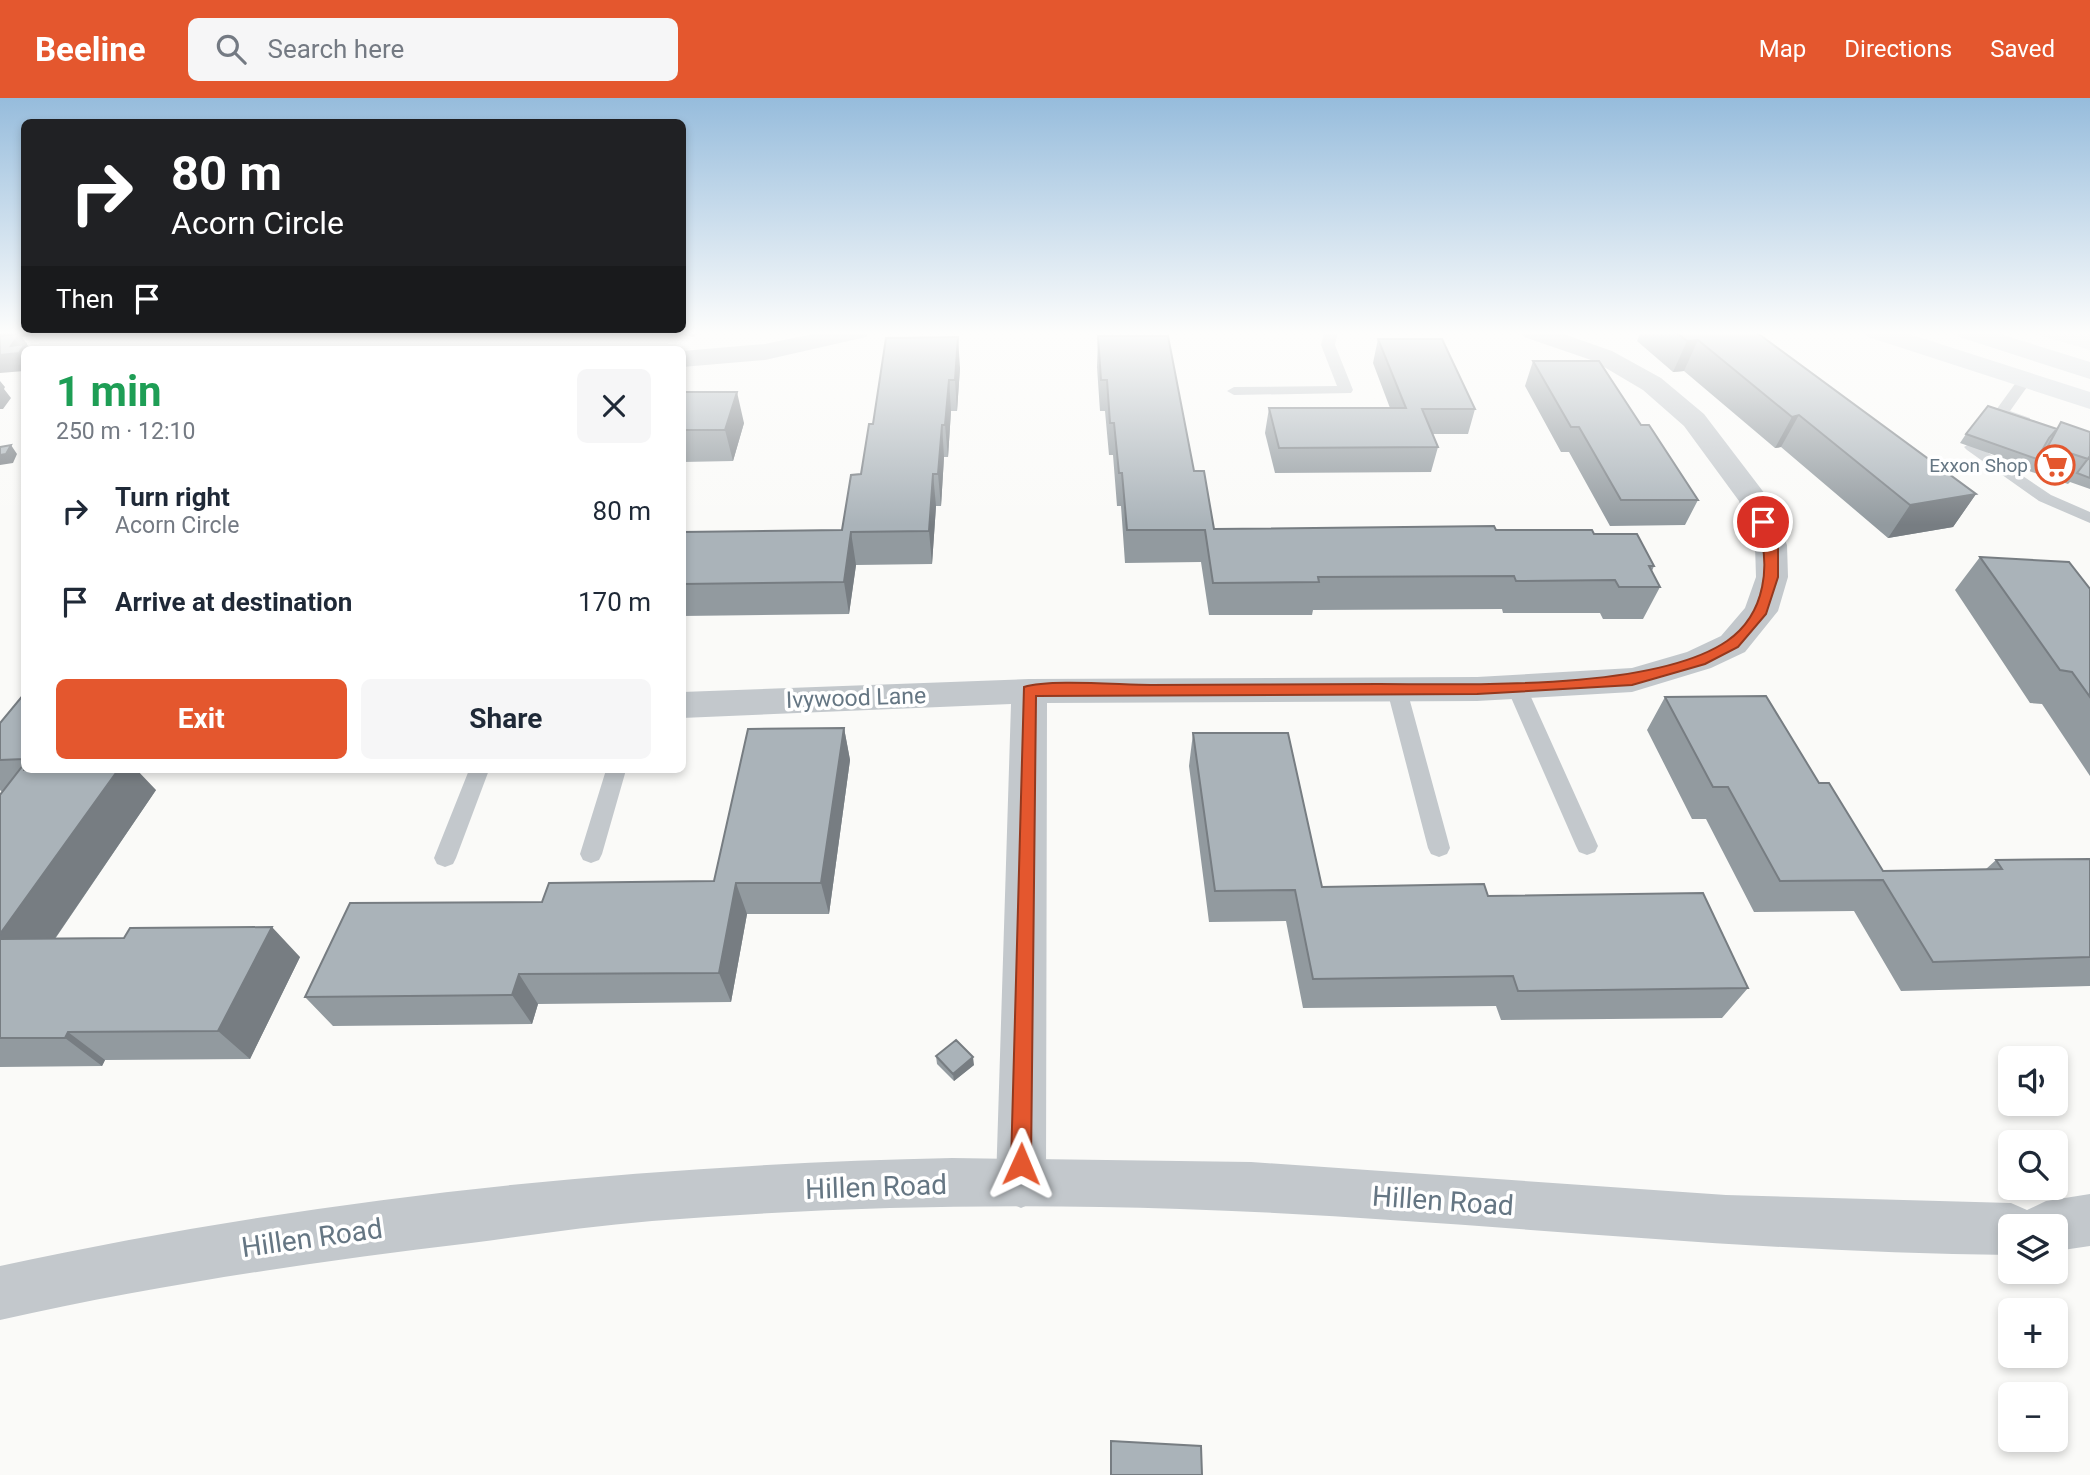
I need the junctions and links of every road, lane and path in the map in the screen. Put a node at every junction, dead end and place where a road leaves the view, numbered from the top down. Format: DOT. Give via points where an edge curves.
graph roads {
  1 [pos="1666,396"];
  2 [pos="2013,396"];
  3 [pos="2035,432"];
  4 [pos="1972,447"];
  5 [pos="2087,511"];
  6 [pos="1516,686"];
  7 [pos="1397,690"];
  8 [pos="1029,691"];
  9 [pos="686,705"];
  10 [pos="478,773"];
  11 [pos="615,773"];
  12 [pos="1587,846"];
  13 [pos="1439,848"];
  14 [pos="591,854"];
  15 [pos="445,858"];
  16 [pos="1021,1182"];
  17 [pos="2090,1220"];
  18 [pos="2068,1224"];
  19 [pos="1998,1229"];
  20 [pos="0,1293"];
  1 -- 6 [label="street, Ivywood Lane" via="1694,420 1754,500 1771,545 1772,577 1761,611 1733,644 1699,660 1632,680"];
  2 -- 3 [label="lane" via="1999,416 2040,426"];
  4 -- 5 [label="lane" via="2008,466 2045,498"];
  6 -- 7 [label="street, Ivywood Lane"];
  6 -- 12 [label="lane"];
  7 -- 8 [label="street, Ivywood Lane"];
  7 -- 13 [label="lane"];
  8 -- 9 [label="street, Ivywood Lane"];
  8 -- 16 [label="street"];
  10 -- 15 [label="lane"];
  11 -- 14 [label="lane"];
  16 -- 19 [label="street, Hillen Road" via="1250,1187 1892,1230"];
  16 -- 20 [label="street, Hillen Road" via="651,1196 192,1255"];
  17 -- 18 [label="street"];
}
